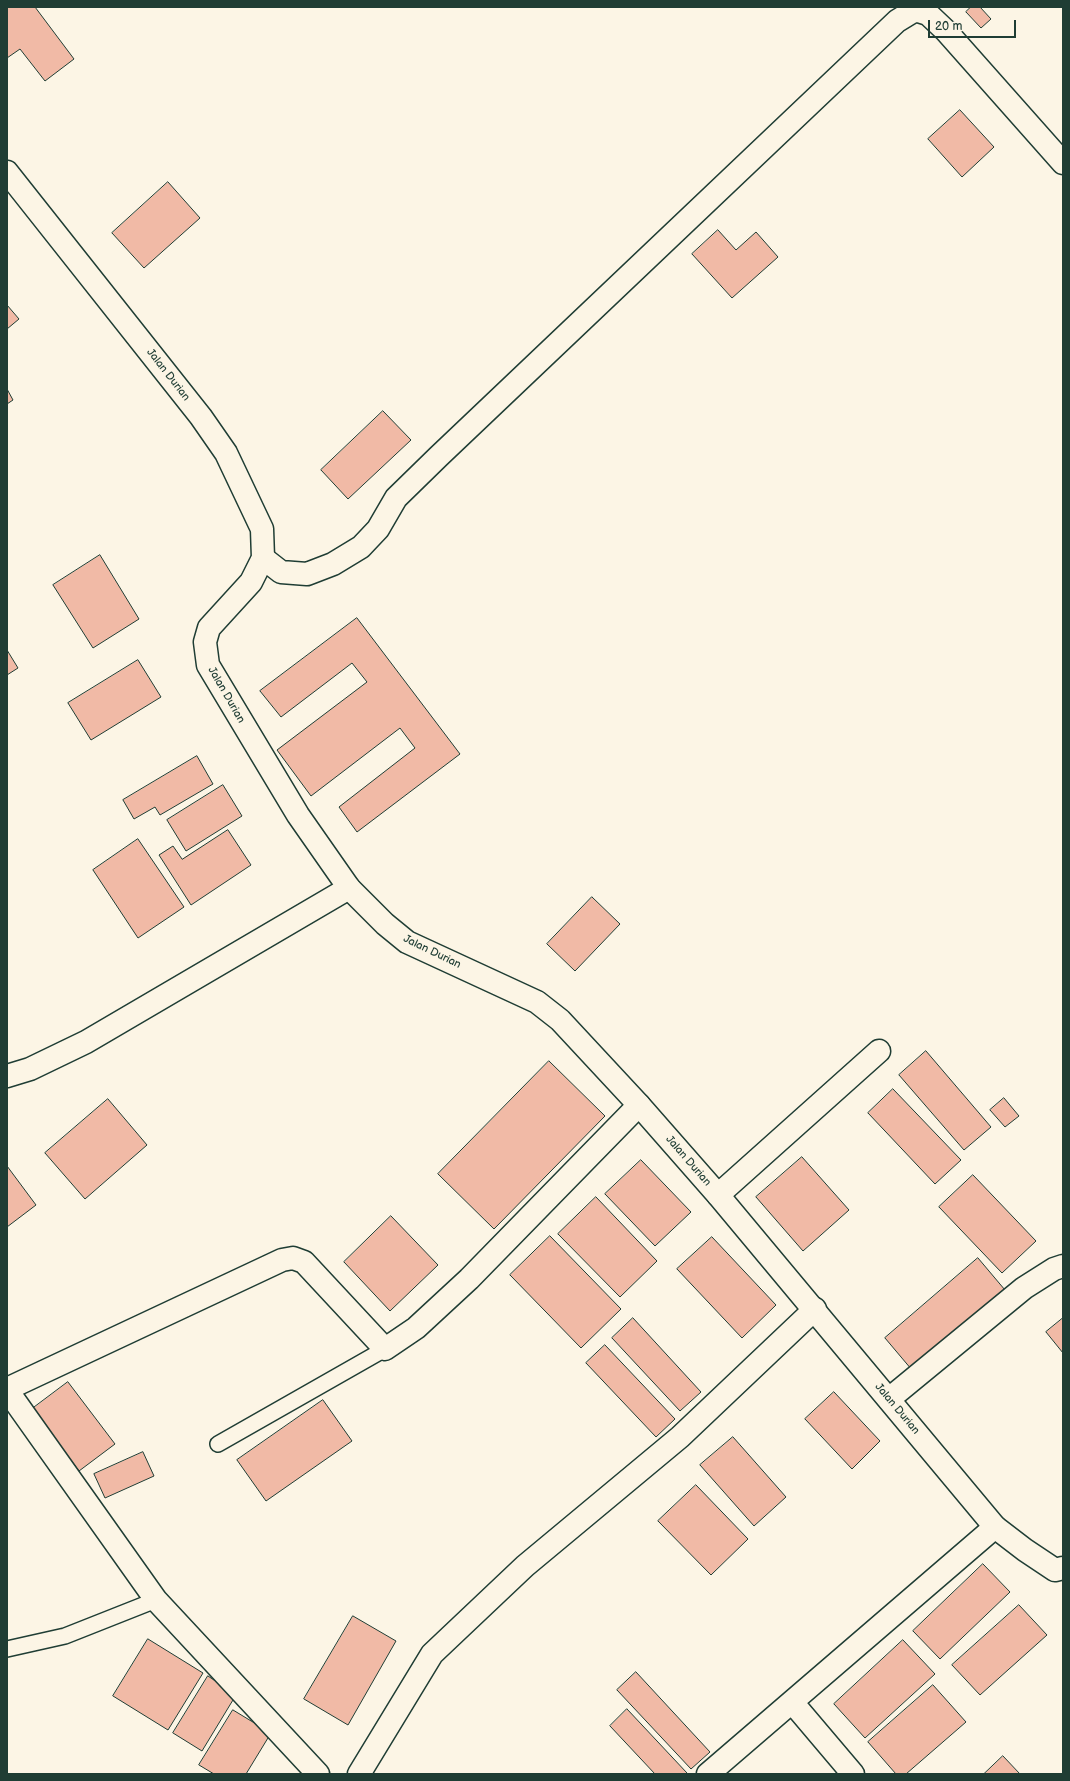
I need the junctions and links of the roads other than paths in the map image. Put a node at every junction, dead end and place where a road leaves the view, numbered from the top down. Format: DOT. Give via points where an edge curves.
graph roads {
  1 [pos="1063,163"];
  2 [pos="7,172"];
  3 [pos="263,558"];
  4 [pos="349,888"];
  5 [pos="879,1051"];
  6 [pos="7,1076"];
  7 [pos="639,1105"];
  8 [pos="718,1195"];
  9 [pos="1063,1266"];
  10 [pos="815,1309"];
  11 [pos="385,1348"];
  12 [pos="7,1390"];
  13 [pos="890,1399"];
  14 [pos="218,1444"];
  15 [pos="995,1527"];
  16 [pos="1060,1573"];
  17 [pos="156,1600"];
  18 [pos="7,1649"];
  19 [pos="792,1702"];
  20 [pos="318,1774"];
  21 [pos="359,1774"];
  22 [pos="708,1774"];
  23 [pos="853,1774"];
  1 -- 3 [label="street" via="946,31 928,14 914,10 897,22 439,456 396,498 378,529 362,547 333,564 307,574 281,572"];
  2 -- 3 [label="street, Jalan Durian" via="206,423 226,453 262,529"];
  3 -- 4 [label="street, Jalan Durian" via="251,582 209,628 205,642 208,665 298,815"];
  4 -- 6 [label="street" via="86,1042 30,1069"];
  4 -- 7 [label="street, Jalan Durian" via="407,942 537,1002 560,1020"];
  5 -- 8 [label="street"];
  7 -- 8 [label="street, Jalan Durian"];
  7 -- 11 [label="street" via="469,1279 416,1328"];
  8 -- 10 [label="street, Jalan Durian"];
  9 -- 13 [label="street" via="1024,1288"];
  10 -- 13 [label="street, Jalan Durian"];
  10 -- 21 [label="street" via="680,1437 525,1566 432,1654"];
  11 -- 12 [label="street" via="304,1262 292,1258 274,1264"];
  11 -- 14 [label="lane"];
  12 -- 17 [label="street"];
  13 -- 15 [label="street, Jalan Durian"];
  15 -- 16 [label="street, Jalan Durian"];
  15 -- 19 [label="street"];
  17 -- 18 [label="lane" via="65,1636"];
  17 -- 20 [label="street"];
  19 -- 22 [label="street"];
  19 -- 23 [label="street"];
}
